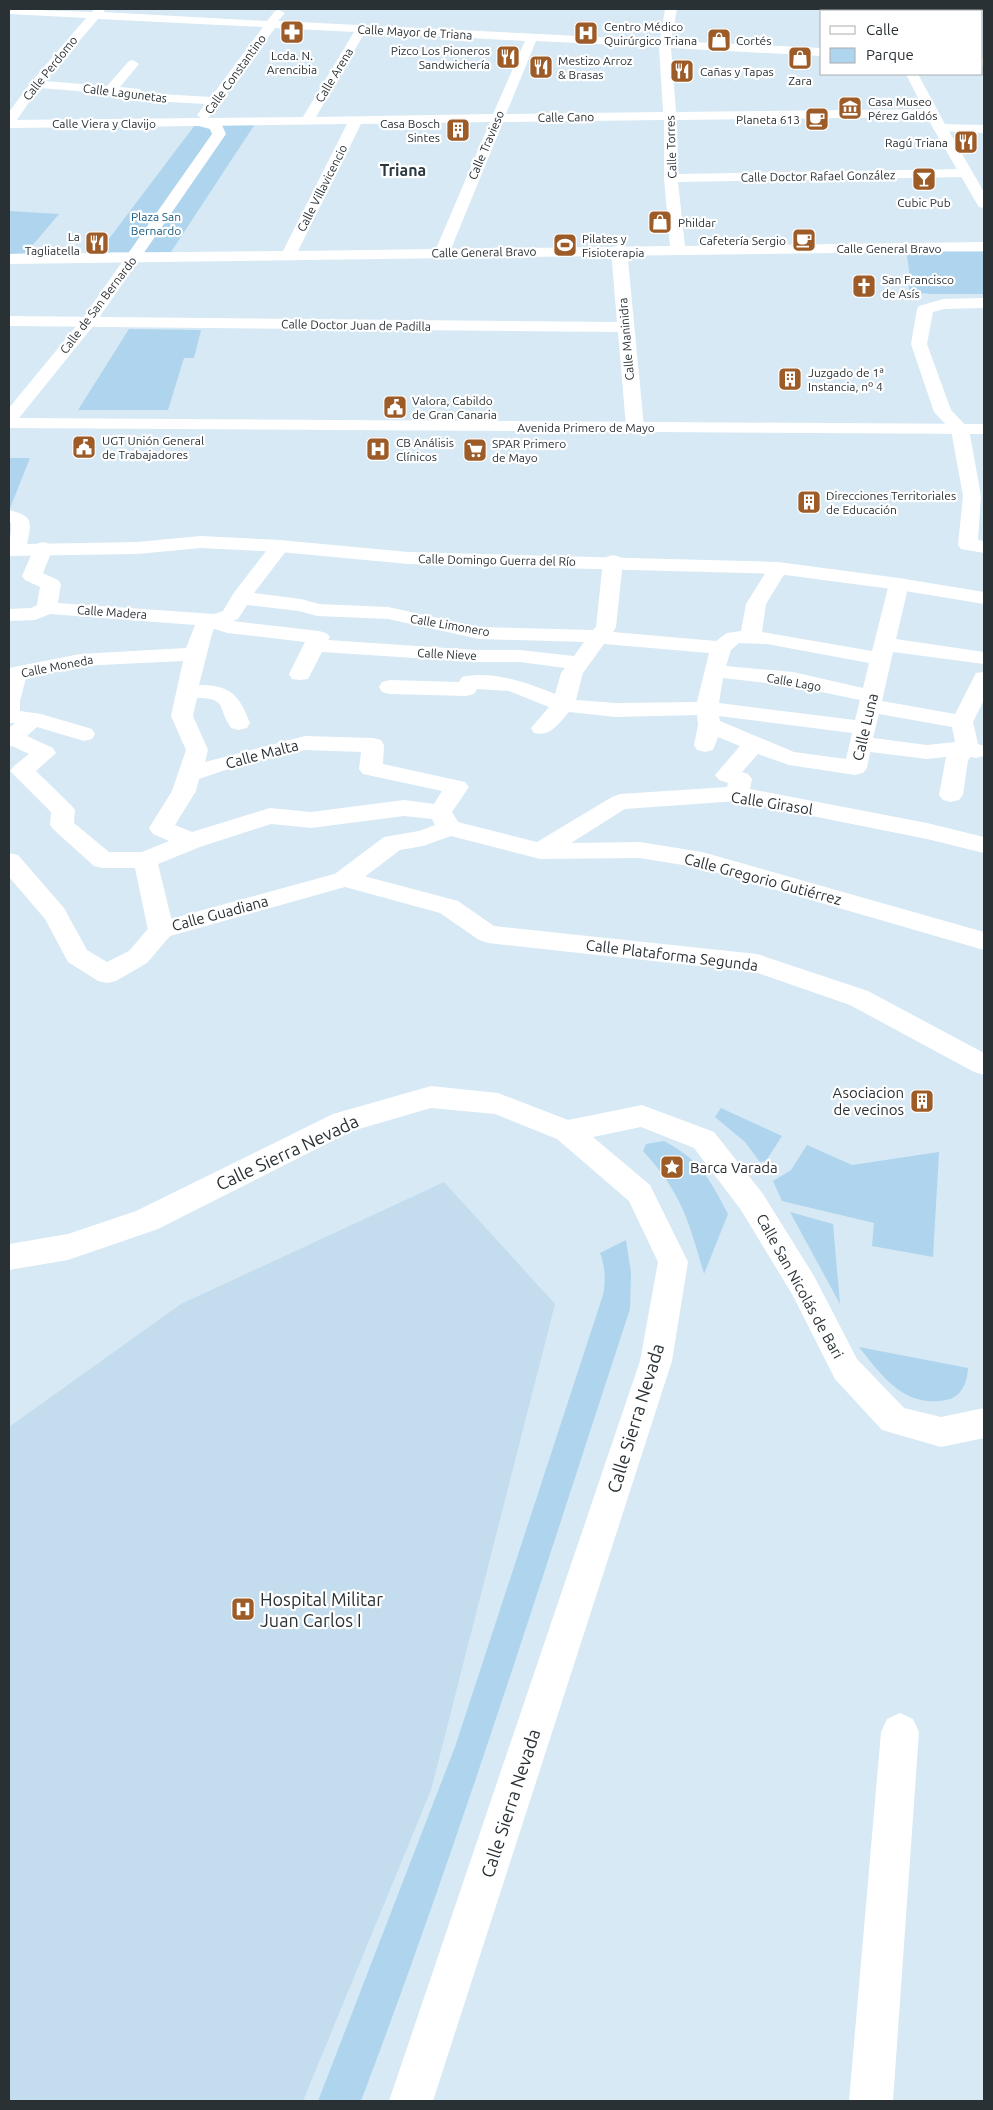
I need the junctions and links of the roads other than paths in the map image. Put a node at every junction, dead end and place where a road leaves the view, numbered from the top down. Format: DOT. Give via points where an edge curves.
graph roads {
  1 [pos="283,9"];
  2 [pos="672,9"];
  3 [pos="9,11"];
  4 [pos="97,12"];
  5 [pos="271,25"];
  6 [pos="361,30"];
  7 [pos="532,37"];
  8 [pos="665,44"];
  9 [pos="820,52"];
  10 [pos="133,64"];
  11 [pos="913,75"];
  12 [pos="36,84"];
  13 [pos="110,90"];
  14 [pos="214,101"];
  15 [pos="932,113"];
  16 [pos="670,116"];
  17 [pos="498,118"];
  18 [pos="308,120"];
  19 [pos="356,120"];
  20 [pos="9,122"];
  21 [pos="199,122"];
  22 [pos="940,128"];
  23 [pos="984,129"];
  24 [pos="966,173"];
  25 [pos="671,178"];
  26 [pos="982,196"];
  27 [pos="984,247"];
  28 [pos="619,250"];
  29 [pos="678,250"];
  30 [pos="442,253"];
  31 [pos="288,256"];
  32 [pos="134,257"];
  33 [pos="9,259"];
  34 [pos="984,303"];
  35 [pos="9,321"];
  36 [pos="88,322"];
  37 [pos="625,327"];
  38 [pos="9,419"];
  39 [pos="9,424"];
  40 [pos="635,428"];
  41 [pos="960,428"];
  42 [pos="984,428"];
  43 [pos="9,516"];
  44 [pos="280,546"];
  45 [pos="984,547"];
  46 [pos="43,548"];
  47 [pos="12,550"];
  48 [pos="613,562"];
  49 [pos="778,568"];
  50 [pos="899,584"];
  51 [pos="240,598"];
  52 [pos="984,598"];
  53 [pos="47,608"];
  54 [pos="9,615"];
  55 [pos="216,621"];
  56 [pos="599,638"];
  57 [pos="750,638"];
  58 [pos="314,645"];
  59 [pos="721,648"];
  60 [pos="882,651"];
  61 [pos="195,654"];
  62 [pos="984,658"];
  63 [pos="580,663"];
  64 [pos="13,665"];
  65 [pos="714,671"];
  66 [pos="300,674"];
  67 [pos="984,678"];
  68 [pos="390,687"];
  69 [pos="186,692"];
  70 [pos="9,701"];
  71 [pos="871,701"];
  72 [pos="563,705"];
  73 [pos="33,719"];
  74 [pos="962,722"];
  75 [pos="239,723"];
  76 [pos="707,726"];
  77 [pos="542,728"];
  78 [pos="84,734"];
  79 [pos="864,736"];
  80 [pos="10,739"];
  81 [pos="755,743"];
  82 [pos="976,751"];
  83 [pos="16,772"];
  84 [pos="189,775"];
  85 [pos="737,794"];
  86 [pos="950,795"];
  87 [pos="445,820"];
  88 [pos="191,842"];
  89 [pos="984,845"];
  90 [pos="540,851"];
  91 [pos="145,860"];
  92 [pos="9,862"];
  93 [pos="345,879"];
  94 [pos="161,930"];
  95 [pos="984,941"];
  96 [pos="984,1065"];
  97 [pos="568,1131"];
  98 [pos="9,1257"];
  99 [pos="984,1423"];
  100 [pos="900,1732"];
  101 [pos="411,2101"];
  102 [pos="872,2101"];
  1 -- 5 [label="street, Calle Constantino"];
  2 -- 8 [label="street, Calle Torres"];
  3 -- 4 [label="street, Calle Mayor de Triana"];
  4 -- 5 [label="street, Calle Mayor de Triana"];
  4 -- 12 [label="street, Calle Perdomo"];
  5 -- 6 [label="street, Calle Mayor de Triana"];
  5 -- 14 [label="street, Calle Constantino"];
  6 -- 7 [label="street, Calle Mayor de Triana"];
  6 -- 18 [label="street, Calle Arena"];
  7 -- 8 [label="street, Calle Mayor de Triana"];
  7 -- 17 [label="street, Calle Travieso"];
  8 -- 9 [label="street, Calle Mayor de Triana"];
  8 -- 16 [label="street, Calle Torres"];
  10 -- 13 [label="street"];
  11 -- 15 [label="street"];
  12 -- 13 [label="street, Calle Lagunetas"];
  12 -- 20 [label="street, Calle Perdomo"];
  13 -- 14 [label="street, Calle Lagunetas" via="136,92 133,96"];
  14 -- 21 [label="street, Calle Constantino"];
  15 -- 16 [label="street, Calle Cano"];
  15 -- 22 [label="street"];
  16 -- 17 [label="street, Calle Cano"];
  16 -- 25 [label="street, Calle Torres"];
  17 -- 19 [label="street, Calle Cano"];
  17 -- 30 [label="street, Calle Travieso"];
  18 -- 19 [label="street, Calle Cano"];
  18 -- 21 [label="street, Calle Cano"];
  19 -- 31 [label="street, Calle Villavicencio"];
  20 -- 21 [label="street, Calle Viera y Clavijo"];
  21 -- 32 [label="street, Calle de San Bernardo" via="216,126 219,134"];
  22 -- 23 [label="street"];
  22 -- 24 [label="street"];
  24 -- 25 [label="street, Calle Doctor Rafael González"];
  24 -- 26 [label="street"];
  25 -- 29 [label="street, Calle Torres"];
  27 -- 29 [label="street, Calle General Bravo"];
  28 -- 29 [label="street, Calle General Bravo"];
  28 -- 30 [label="street, Calle General Bravo"];
  28 -- 37 [label="street, Calle Maninidra"];
  30 -- 31 [label="street, Calle General Bravo"];
  31 -- 32 [label="street, Calle General Bravo"];
  32 -- 33 [label="street, Calle General Bravo"];
  32 -- 36 [label="street, Calle de San Bernardo"];
  34 -- 41 [label="street" via="943,304 925,309 919,344 943,412"];
  35 -- 36 [label="street, Calle Doctor Juan de Padilla"];
  36 -- 37 [label="street, Calle Doctor Juan de Padilla"];
  36 -- 38 [label="street, Calle de San Bernardo"];
  37 -- 40 [label="street, Calle Maninidra"];
  39 -- 40 [label="street, Avenida Primero de Mayo"];
  40 -- 41 [label="street, Avenida Primero de Mayo"];
  41 -- 42 [label="street, Avenida Primero de Mayo"];
  41 -- 45 [label="street" via="972,496 968,545"];
  43 -- 47 [label="street" via="20,520 21,528"];
  44 -- 46 [label="street, Calle Domingo Guerra del Río" via="201,542 137,548"];
  44 -- 48 [label="street, Calle Domingo Guerra del Río" via="408,558"];
  44 -- 51 [label="street"];
  46 -- 47 [label="street, Calle Domingo Guerra del Río"];
  46 -- 53 [label="street" via="32,576 52,584"];
  48 -- 49 [label="street, Calle Domingo Guerra del Río"];
  48 -- 56 [label="street" via="606,627"];
  49 -- 50 [label="street, Calle Domingo Guerra del Río"];
  49 -- 57 [label="street" via="756,604"];
  50 -- 52 [label="street, Calle Domingo Guerra del Río"];
  50 -- 60 [label="street, Calle Luna"];
  51 -- 55 [label="street" via="231,615"];
  51 -- 56 [label="street, Calle Limonero" via="317,610 388,613 479,633 579,634"];
  53 -- 54 [label="street, Calle Madera" via="36,614"];
  53 -- 55 [label="street, Calle Madera"];
  55 -- 58 [label="street, Calle Madera" via="227,627 319,637"];
  55 -- 61 [label="street" via="204,626"];
  56 -- 59 [label="street, Calle Limonero"];
  56 -- 63 [label="street"];
  57 -- 59 [label="street" via="734,636"];
  57 -- 60 [label="street"];
  58 -- 63 [label="street, Calle Nieve" via="520,656"];
  58 -- 66 [label="street"];
  59 -- 65 [label="street"];
  60 -- 62 [label="street"];
  60 -- 71 [label="street, Calle Luna"];
  61 -- 64 [label="street, Calle Moneda"];
  61 -- 69 [label="street"];
  63 -- 72 [label="street" via="572,673"];
  64 -- 70 [label="street, Calle Moneda"];
  65 -- 71 [label="street, Calle Lago" via="793,679"];
  65 -- 76 [label="street"];
  67 -- 74 [label="street"];
  68 -- 72 [label="street" via="466,689 470,682 512,685"];
  69 -- 75 [label="street" via="218,692 231,701"];
  69 -- 84 [label="street" via="182,716 197,750"];
  70 -- 73 [label="street, Calle Moneda" via="9,716"];
  71 -- 74 [label="street, Calle Lago"];
  71 -- 79 [label="street, Calle Luna"];
  72 -- 76 [label="street" via="616,710"];
  72 -- 77 [label="street"];
  73 -- 78 [label="street, Calle Moneda"];
  73 -- 80 [label="street"];
  74 -- 82 [label="street"];
  76 -- 79 [label="street"];
  76 -- 81 [label="street, Calle Luna"];
  79 -- 81 [label="street, Calle Luna" via="855,768 789,758"];
  79 -- 82 [label="street" via="927,752"];
  80 -- 83 [label="street" via="45,753"];
  81 -- 85 [label="street" via="727,775 740,779"];
  82 -- 86 [label="street" via="957,758"];
  83 -- 91 [label="street, Calle Gregorio Gutiérrez" via="63,810 62,824 102,860"];
  84 -- 87 [label="street, Calle Malta" via="230,761 305,743 372,745 371,769 457,787"];
  84 -- 88 [label="street" via="184,790 161,828"];
  85 -- 89 [label="street, Calle Girasol" via="927,830"];
  85 -- 90 [label="street, Calle Girasol" via="620,802"];
  87 -- 88 [label="street, Calle Gregorio Gutiérrez" via="404,808 311,820 270,816"];
  87 -- 90 [label="street, Calle Gregorio Gutiérrez"];
  87 -- 93 [label="street" via="423,838 393,843"];
  88 -- 91 [label="street, Calle Gregorio Gutiérrez"];
  90 -- 95 [label="street, Calle Gregorio Gutiérrez" via="640,850 702,860"];
  91 -- 94 [label="street"];
  92 -- 94 [label="street, Calle Guadiana" via="55,914 76,956 106,974 138,957"];
  93 -- 94 [label="street, Calle Guadiana"];
  93 -- 96 [label="street, Calle Plataforma Segunda" via="449,907 488,934 757,963 859,998"];
  97 -- 98 [label="street, Calle Sierra Nevada" via="498,1104 431,1098 343,1122 147,1220 68,1247"];
  97 -- 99 [label="street, Calle San Nicolás de Bari" via="642,1116 704,1140 752,1202 803,1285 846,1369 894,1420 941,1432"];
  97 -- 101 [label="street, Calle Sierra Nevada" via="640,1193 673,1262 656,1361"];
  100 -- 102 [label="street"];
}
